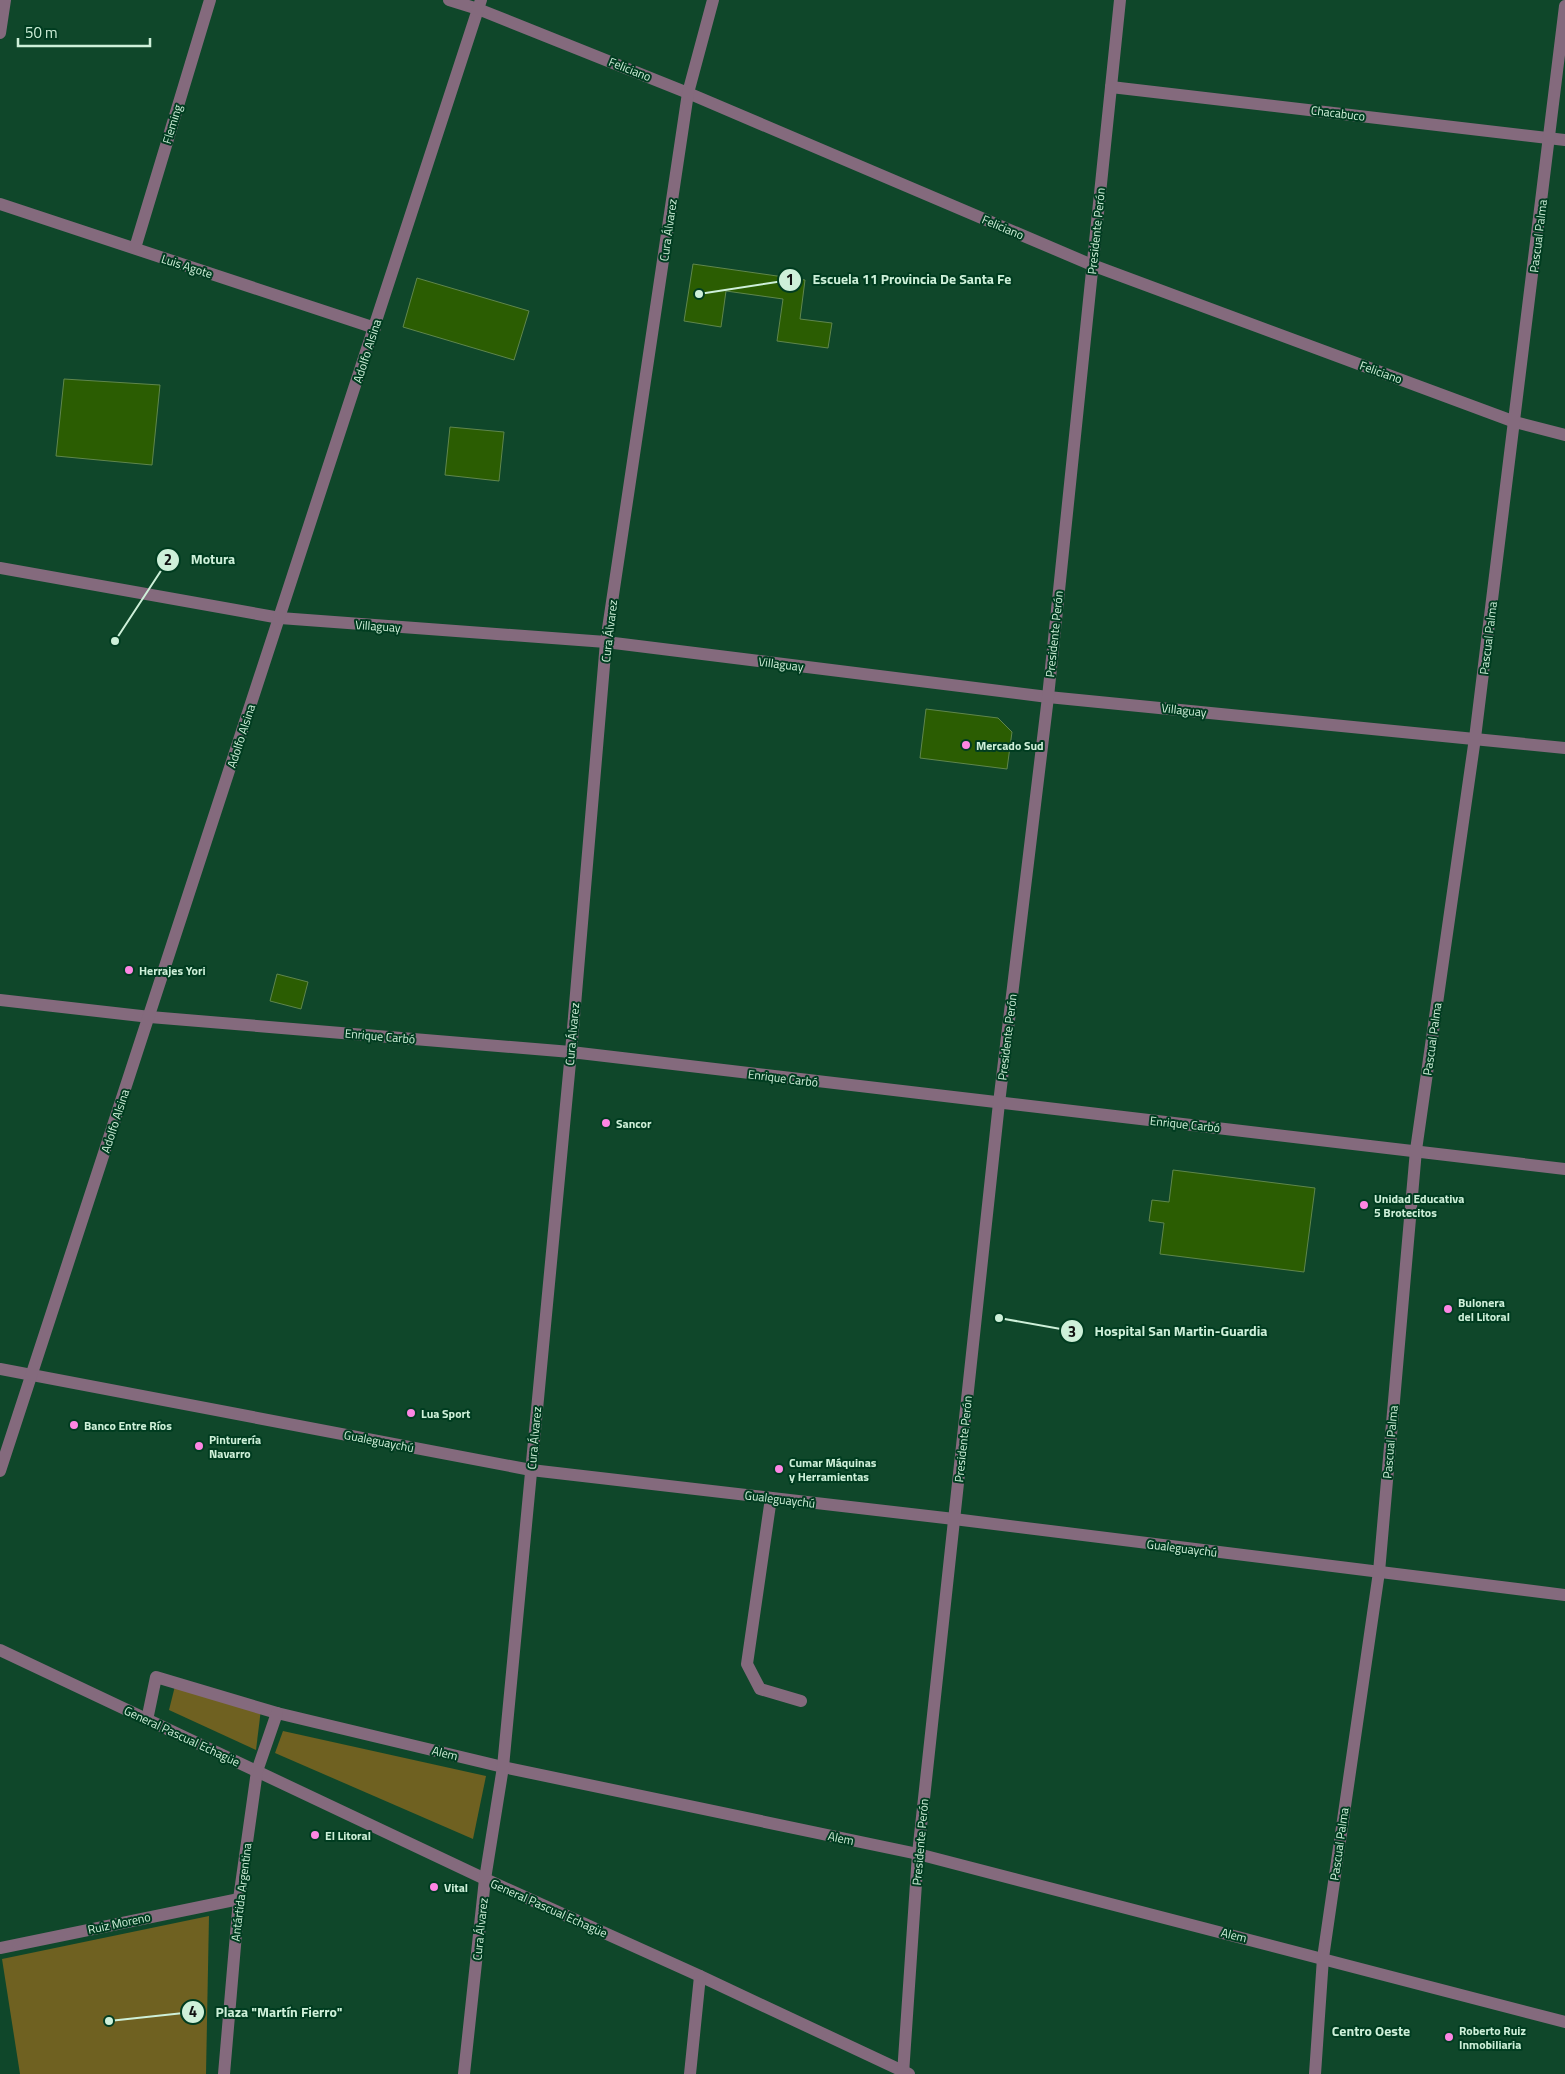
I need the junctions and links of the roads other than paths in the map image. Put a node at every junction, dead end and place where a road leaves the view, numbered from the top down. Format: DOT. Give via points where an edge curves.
graph roads {
  1 [pos="5,0"];
  2 [pos="210,0"];
  3 [pos="449,0"];
  4 [pos="714,0"];
  5 [pos="1120,0"];
  6 [pos="480,4"];
  7 [pos="1565,6"];
  8 [pos="0,33"];
  9 [pos="1111,87"];
  10 [pos="688,93"];
  11 [pos="1551,138"];
  12 [pos="1565,140"];
  13 [pos="0,204"];
  14 [pos="135,248"];
  15 [pos="1092,264"];
  16 [pos="374,328"];
  17 [pos="1515,422"];
  18 [pos="1565,435"];
  19 [pos="0,568"];
  20 [pos="280,618"];
  21 [pos="606,642"];
  22 [pos="1048,697"];
  23 [pos="1475,738"];
  24 [pos="1565,748"];
  25 [pos="0,1000"];
  26 [pos="150,1017"];
  27 [pos="571,1052"];
  28 [pos="999,1103"];
  29 [pos="1416,1150"];
  30 [pos="1565,1169"];
  31 [pos="0,1369"];
  32 [pos="30,1375"];
  33 [pos="531,1470"];
  34 [pos="0,1472"];
  35 [pos="771,1498"];
  36 [pos="954,1519"];
  37 [pos="1379,1572"];
  38 [pos="1565,1595"];
  39 [pos="0,1650"];
  40 [pos="800,1701"];
  41 [pos="277,1713"];
  42 [pos="147,1720"];
  43 [pos="503,1767"];
  44 [pos="256,1771"];
  45 [pos="918,1854"];
  46 [pos="485,1879"];
  47 [pos="239,1899"];
  48 [pos="0,1948"];
  49 [pos="1323,1958"];
  50 [pos="700,1976"];
  51 [pos="1565,2022"];
  52 [pos="905,2073"];
  53 [pos="224,2074"];
  54 [pos="464,2074"];
  55 [pos="690,2074"];
  56 [pos="1315,2074"];
  1 -- 8 [label="street"];
  2 -- 14 [label="street, Fleming"];
  3 -- 6 [label="street, Feliciano"];
  4 -- 10 [label="street, Cura Álvarez"];
  5 -- 9 [label="street, Presidente Perón"];
  6 -- 10 [label="street, Feliciano"];
  6 -- 16 [label="street, Adolfo Alsina"];
  7 -- 11 [label="street, Pascual Palma"];
  9 -- 11 [label="street, Chacabuco"];
  9 -- 15 [label="street, Presidente Perón"];
  10 -- 15 [label="street, Feliciano"];
  10 -- 21 [label="street, Cura Álvarez"];
  11 -- 12 [label="street, Chacabuco"];
  11 -- 17 [label="street, Pascual Palma"];
  13 -- 14 [label="street, Luis Agote"];
  14 -- 16 [label="street, Luis Agote"];
  15 -- 17 [label="street, Feliciano"];
  15 -- 22 [label="street, Presidente Perón"];
  16 -- 20 [label="street, Adolfo Alsina"];
  17 -- 18 [label="street, Feliciano"];
  17 -- 23 [label="street, Pascual Palma"];
  19 -- 20 [label="street, Villaguay"];
  20 -- 21 [label="street, Villaguay"];
  20 -- 26 [label="street, Adolfo Alsina"];
  21 -- 22 [label="street, Villaguay"];
  21 -- 27 [label="street, Cura Álvarez"];
  22 -- 23 [label="street, Villaguay"];
  22 -- 28 [label="street, Presidente Perón"];
  23 -- 24 [label="street, Villaguay"];
  23 -- 29 [label="street, Pascual Palma"];
  25 -- 26 [label="street, Enrique Carbó"];
  26 -- 27 [label="street, Enrique Carbó"];
  26 -- 32 [label="street, Adolfo Alsina"];
  27 -- 28 [label="street, Enrique Carbó"];
  27 -- 33 [label="street, Cura Álvarez"];
  28 -- 29 [label="street, Enrique Carbó"];
  28 -- 36 [label="street, Presidente Perón"];
  29 -- 30 [label="street, Enrique Carbó"];
  29 -- 37 [label="street, Pascual Palma"];
  31 -- 32 [label="street, Gualeguaychú"];
  32 -- 33 [label="street, Gualeguaychú"];
  32 -- 34 [label="street, Adolfo Alsina"];
  33 -- 35 [label="street, Gualeguaychú"];
  33 -- 43 [label="street, Cura Álvarez"];
  35 -- 36 [label="street, Gualeguaychú"];
  35 -- 40 [label="street" via="747,1664 760,1689"];
  36 -- 37 [label="street, Gualeguaychú"];
  36 -- 45 [label="street, Presidente Perón"];
  37 -- 38 [label="street, Gualeguaychú"];
  37 -- 49 [label="street, Pascual Palma"];
  39 -- 42 [label="street, General Pascual Echagüe"];
  41 -- 42 [label="street, Alem" via="156,1677"];
  41 -- 43 [label="street, Alem"];
  41 -- 44 [label="street, Antártida Argentina"];
  42 -- 44 [label="street, General Pascual Echagüe"];
  43 -- 45 [label="street, Alem"];
  43 -- 46 [label="street, Cura Álvarez"];
  44 -- 46 [label="street, General Pascual Echagüe"];
  44 -- 47 [label="street, Antártida Argentina"];
  45 -- 49 [label="street, Alem"];
  45 -- 52 [label="street, Presidente Perón"];
  46 -- 50 [label="street, General Pascual Echagüe"];
  46 -- 54 [label="street, Cura Álvarez"];
  47 -- 48 [label="street, Ruiz Moreno"];
  47 -- 53 [label="street, Antártida Argentina"];
  49 -- 51 [label="street, Alem"];
  49 -- 56 [label="street, Pascual Palma"];
  50 -- 52 [label="street, General Pascual Echagüe"];
  50 -- 55 [label="street"];
}
